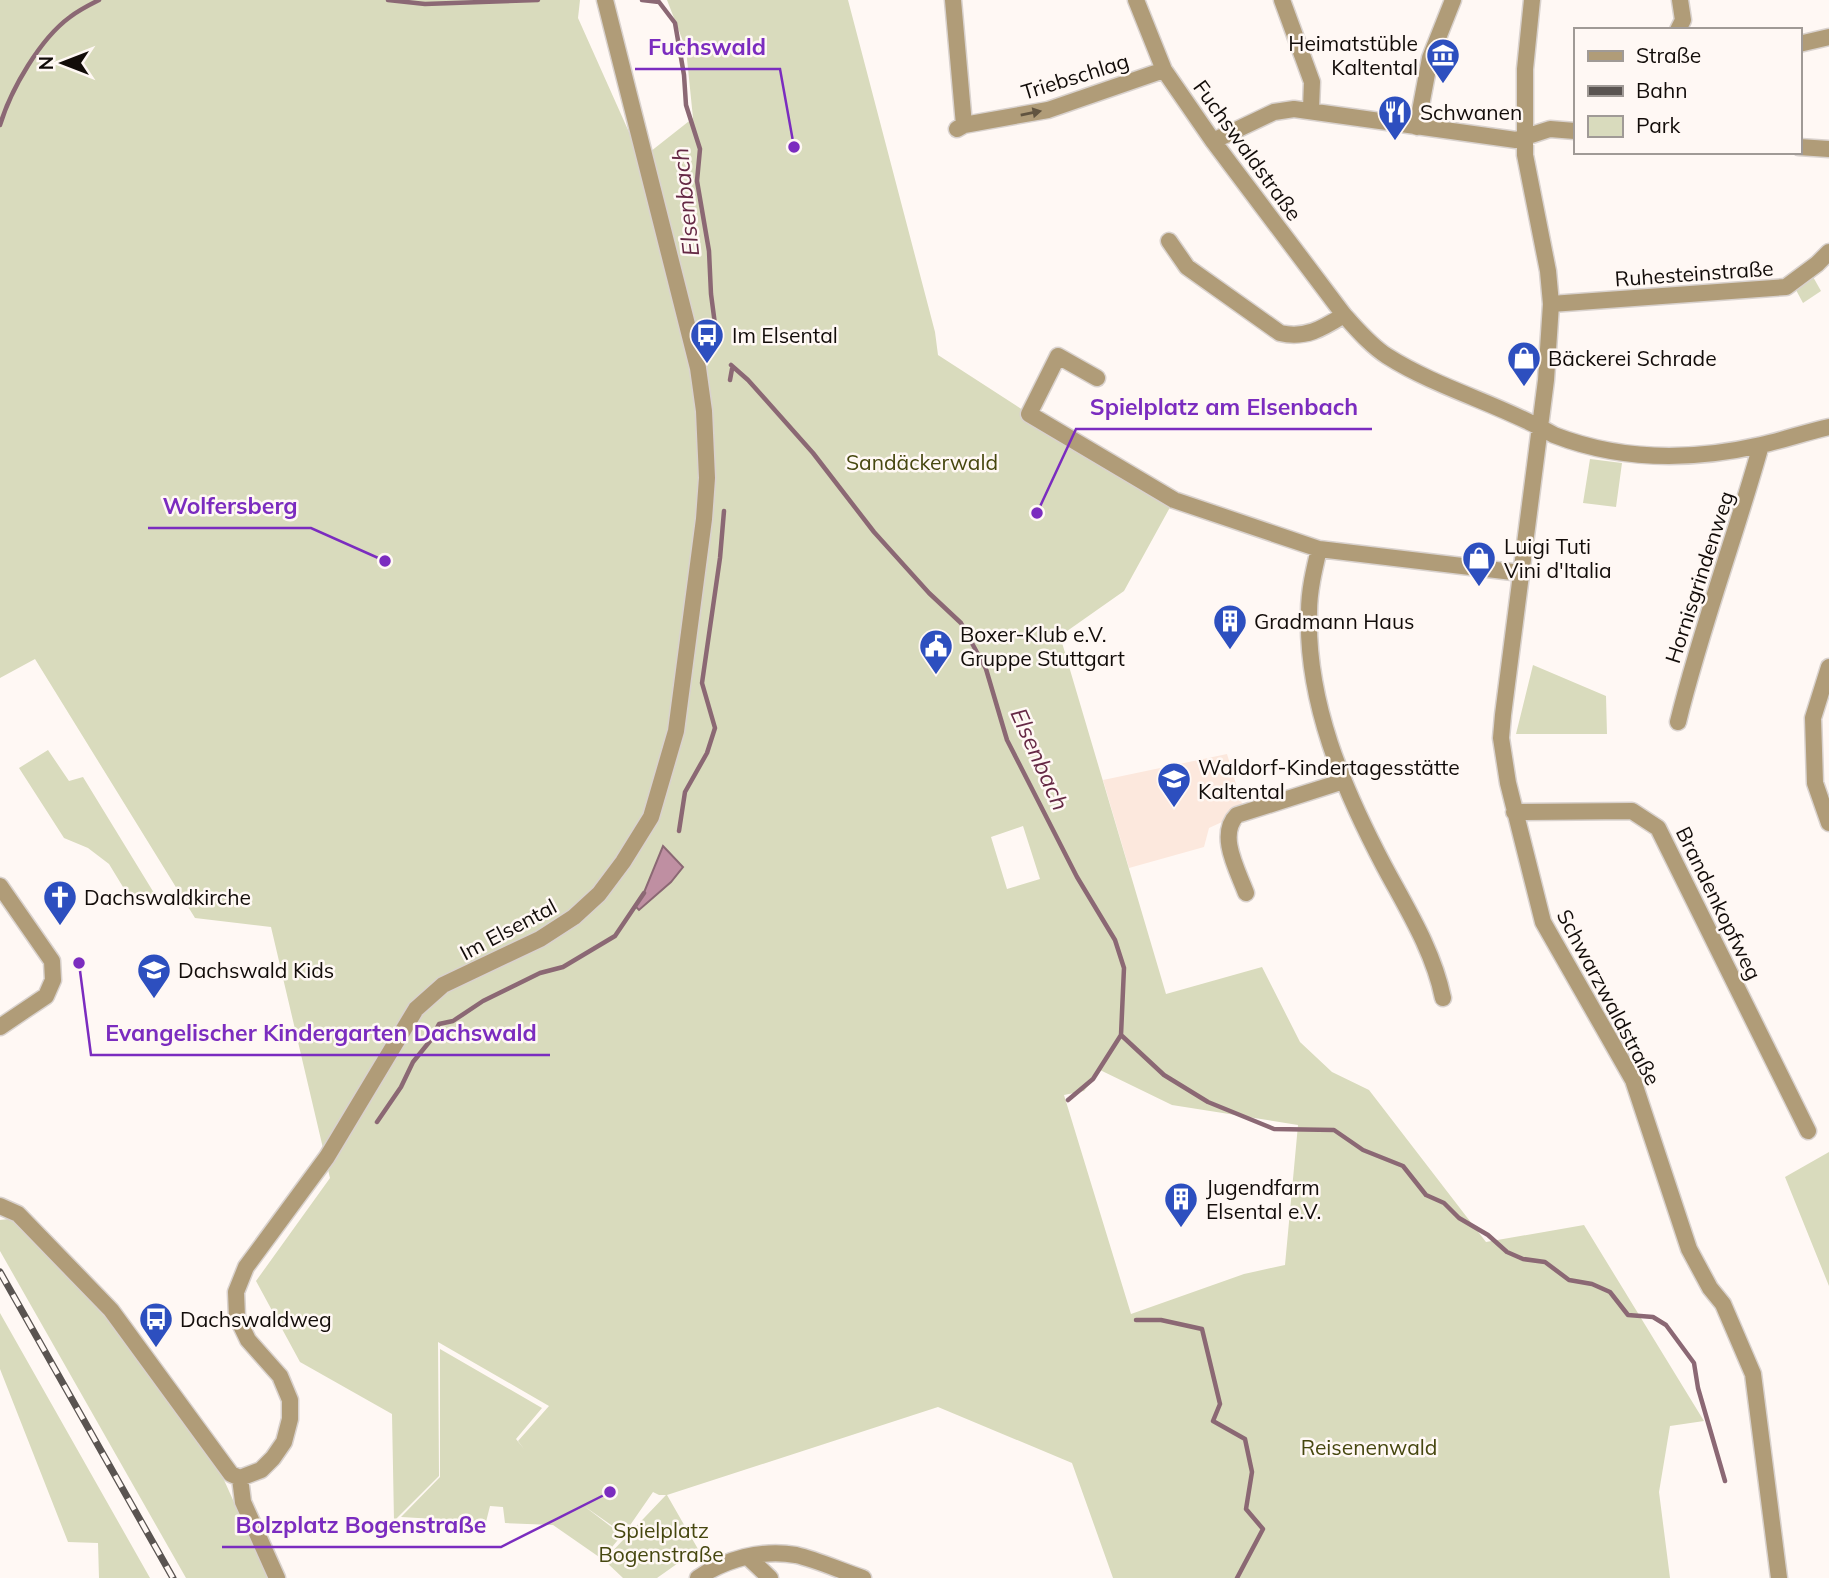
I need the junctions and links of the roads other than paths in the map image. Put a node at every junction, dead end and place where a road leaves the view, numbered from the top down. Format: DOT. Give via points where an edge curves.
graph roads {
  1 [pos="606,0"];
  2 [pos="953,0"];
  3 [pos="1136,0"];
  4 [pos="1282,0"];
  5 [pos="1532,0"];
  6 [pos="1679,0"];
  7 [pos="1451,1"];
  8 [pos="1679,28"];
  9 [pos="1829,37"];
  10 [pos="1801,44"];
  11 [pos="1164,70"];
  12 [pos="1311,109"];
  13 [pos="1417,127"];
  14 [pos="1574,131"];
  15 [pos="1525,136"];
  16 [pos="1213,141"];
  17 [pos="1801,147"];
  18 [pos="1829,149"];
  19 [pos="1169,240"];
  20 [pos="1829,253"];
  21 [pos="1551,304"];
  22 [pos="1344,315"];
  23 [pos="1097,378"];
  24 [pos="1540,427"];
  25 [pos="1829,427"];
  26 [pos="1762,445"];
  27 [pos="1319,549"];
  28 [pos="1521,573"];
  29 [pos="1829,667"];
  30 [pos="1678,722"];
  31 [pos="1344,781"];
  32 [pos="1514,812"];
  33 [pos="1829,823"];
  34 [pos="0,886"];
  35 [pos="1246,893"];
  36 [pos="1443,998"];
  37 [pos="0,1027"];
  38 [pos="1808,1131"];
  39 [pos="0,1205"];
  40 [pos="240,1478"];
  41 [pos="749,1558"];
  42 [pos="277,1578"];
  43 [pos="698,1578"];
  44 [pos="770,1578"];
  45 [pos="863,1578"];
  46 [pos="1779,1578"];
  1 -- 40 [label="street, Im Elsental" via="698,368 704,411 708,478 676,731 650,817 599,894 540,939 427,997 327,1157 240,1279 237,1317 248,1339 280,1376 290,1400 284,1442 261,1469"];
  2 -- 11 [label="street, Triebschlag, one-way" via="960,127 1048,110"];
  3 -- 11 [label="street, Fuchswaldstraße"];
  4 -- 12 [label="street" via="1312,82"];
  5 -- 15 [label="street, Schwarzwaldstraße"];
  6 -- 8 [label="street" via="1683,11"];
  7 -- 13 [label="street" via="1430,58"];
  9 -- 10 [label="street"];
  11 -- 16 [label="street, Fuchswaldstraße"];
  12 -- 13 [label="street"];
  12 -- 16 [label="street" via="1274,112"];
  13 -- 15 [label="street" via="1516,140"];
  14 -- 15 [label="street" via="1550,129"];
  15 -- 21 [label="street, Schwarzwaldstraße"];
  16 -- 22 [label="street, Fuchswaldstraße"];
  17 -- 18 [label="street"];
  19 -- 22 [label="street" via="1187,267 1280,333 1308,334"];
  20 -- 21 [label="street, Ruhesteinstraße" via="1786,287"];
  21 -- 24 [label="street, Schwarzwaldstraße"];
  22 -- 24 [label="street, Fuchswaldstraße" via="1385,355"];
  23 -- 27 [label="street" via="1058,356 1029,414 1174,500"];
  24 -- 26 [label="street, Fuchswaldstraße" via="1574,443 1641,456 1702,455"];
  24 -- 28 [label="street, Schwarzwaldstraße"];
  25 -- 26 [label="street, Fuchswaldstraße"];
  26 -- 30 [label="street, Hornisgrindenweg" via="1708,610"];
  27 -- 28 [label="street"];
  27 -- 31 [label="street" via="1309,609 1314,685"];
  28 -- 32 [label="street, Schwarzwaldstraße" via="1501,738"];
  29 -- 33 [label="street" via="1813,718 1815,783"];
  31 -- 35 [label="street" via="1237,815 1228,838"];
  31 -- 36 [label="street" via="1433,960"];
  32 -- 38 [label="street, Brandenkopfweg" via="1632,811 1658,828"];
  32 -- 46 [label="street, Schwarzwaldstraße" via="1543,922 1633,1080 1689,1250 1723,1304 1753,1374"];
  34 -- 37 [label="street" via="52,961 53,981 46,996"];
  39 -- 40 [label="street" via="18,1214 111,1310 231,1474"];
  40 -- 42 [label="street" via="243,1502"];
  41 -- 43 [label="street" via="733,1559"];
  41 -- 44 [label="street"];
  41 -- 45 [label="street" via="796,1555"];
}
